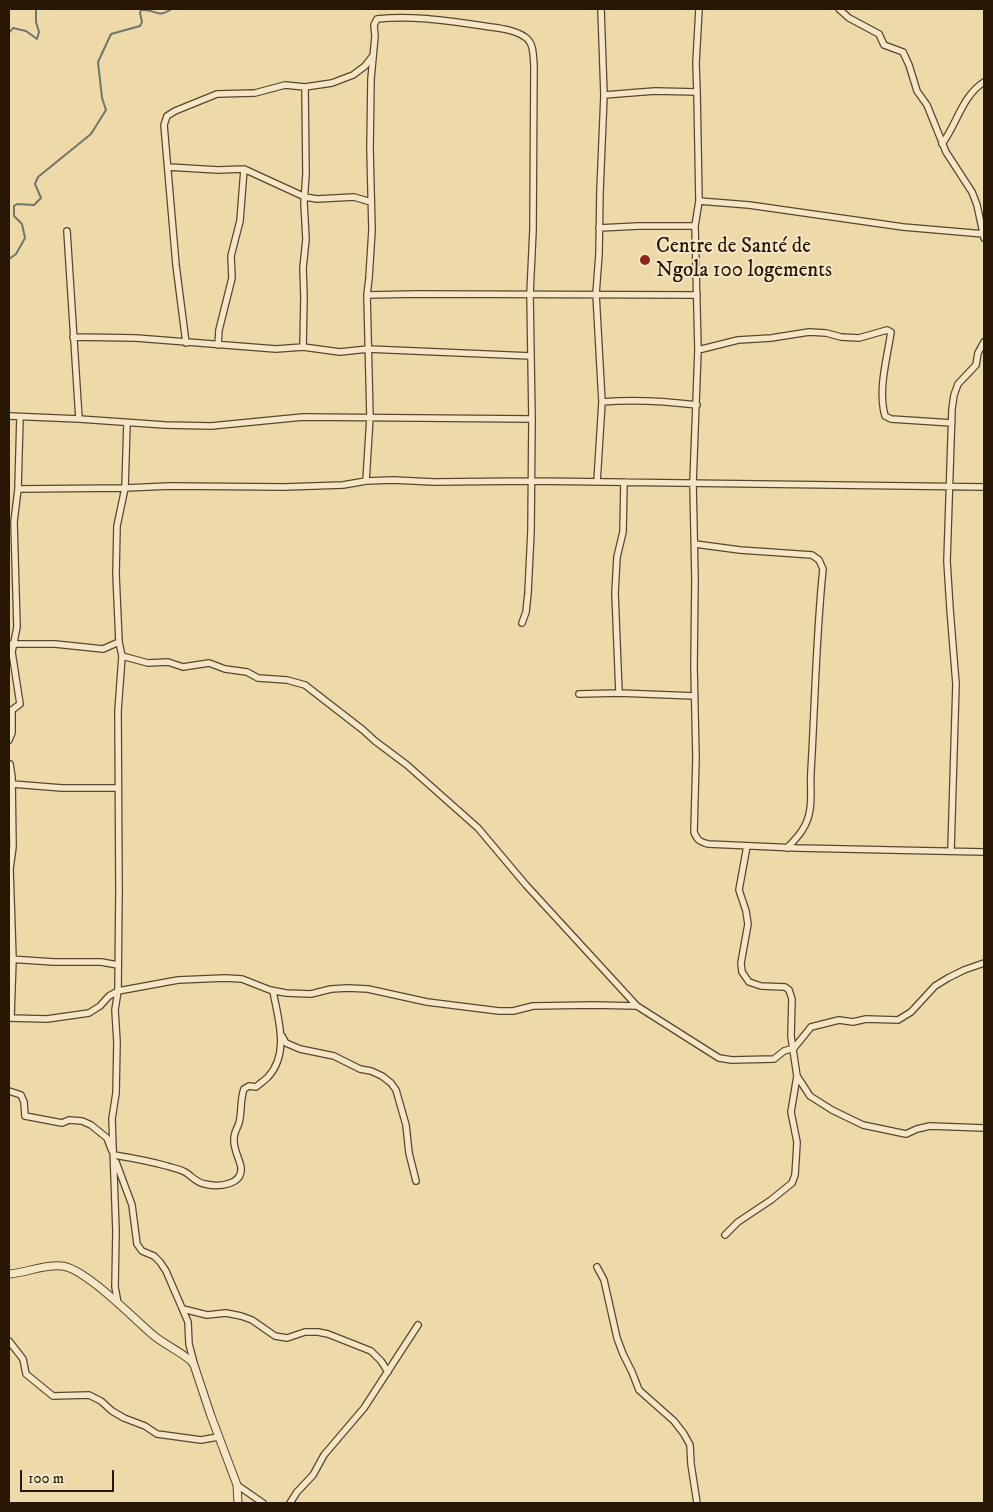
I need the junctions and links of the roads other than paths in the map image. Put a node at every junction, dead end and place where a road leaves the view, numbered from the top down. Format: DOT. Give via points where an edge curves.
graph roads {
  1 [pos="601,9"];
  2 [pos="699,9"];
  3 [pos="839,9"];
  4 [pos="372,57"];
  5 [pos="984,82"];
  6 [pos="305,86"];
  7 [pos="698,92"];
  8 [pos="604,95"];
  9 [pos="942,144"];
  10 [pos="168,167"];
  11 [pos="244,169"];
  12 [pos="305,197"];
  13 [pos="699,201"];
  14 [pos="371,202"];
  15 [pos="695,226"];
  16 [pos="599,228"];
  17 [pos="67,231"];
  18 [pos="984,235"];
  19 [pos="530,294"];
  20 [pos="596,294"];
  21 [pos="367,295"];
  22 [pos="696,295"];
  23 [pos="73,337"];
  24 [pos="186,342"];
  25 [pos="984,342"];
  26 [pos="218,345"];
  27 [pos="303,348"];
  28 [pos="368,349"];
  29 [pos="698,350"];
  30 [pos="531,356"];
  31 [pos="602,402"];
  32 [pos="697,405"];
  33 [pos="9,416"];
  34 [pos="20,417"];
  35 [pos="370,417"];
  36 [pos="79,419"];
  37 [pos="532,420"];
  38 [pos="127,423"];
  39 [pos="952,423"];
  40 [pos="531,481"];
  41 [pos="366,482"];
  42 [pos="597,482"];
  43 [pos="624,482"];
  44 [pos="693,483"];
  45 [pos="950,487"];
  46 [pos="984,487"];
  47 [pos="125,488"];
  48 [pos="18,489"];
  49 [pos="694,544"];
  50 [pos="522,624"];
  51 [pos="119,642"];
  52 [pos="11,644"];
  53 [pos="122,656"];
  54 [pos="619,692"];
  55 [pos="579,694"];
  56 [pos="695,696"];
  57 [pos="10,710"];
  58 [pos="9,740"];
  59 [pos="9,764"];
  60 [pos="12,784"];
  61 [pos="118,788"];
  62 [pos="11,839"];
  63 [pos="747,846"];
  64 [pos="787,848"];
  65 [pos="951,850"];
  66 [pos="984,852"];
  67 [pos="11,959"];
  68 [pos="984,963"];
  69 [pos="118,965"];
  70 [pos="273,991"];
  71 [pos="118,992"];
  72 [pos="637,1006"];
  73 [pos="10,1018"];
  74 [pos="280,1034"];
  75 [pos="794,1048"];
  76 [pos="797,1076"];
  77 [pos="9,1091"];
  78 [pos="984,1128"];
  79 [pos="114,1155"];
  80 [pos="416,1181"];
  81 [pos="725,1235"];
  82 [pos="597,1267"];
  83 [pos="9,1274"];
  84 [pos="118,1304"];
  85 [pos="182,1309"];
  86 [pos="418,1325"];
  87 [pos="9,1341"];
  88 [pos="194,1365"];
  89 [pos="388,1372"];
  90 [pos="218,1437"];
  91 [pos="237,1485"];
  92 [pos="238,1503"];
  93 [pos="263,1503"];
  94 [pos="290,1503"];
  95 [pos="697,1503"];
  1 -- 8 [label="street"];
  2 -- 7 [label="street"];
  3 -- 9 [label="street" via="879,34 884,45 902,52"];
  4 -- 6 [label="street" via="353,75 332,83"];
  4 -- 14 [label="street"];
  4 -- 19 [label="street" via="374,25 377,19 390,18 509,30 526,37 533,47"];
  5 -- 9 [label="street" via="975,88"];
  6 -- 10 [label="street" via="285,85 255,93 217,94 175,111 167,116 164,125"];
  6 -- 12 [label="street"];
  7 -- 8 [label="street"];
  7 -- 13 [label="street"];
  8 -- 16 [label="street"];
  9 -- 18 [label="street" via="972,192"];
  10 -- 11 [label="street"];
  10 -- 24 [label="street"];
  11 -- 12 [label="street"];
  11 -- 26 [label="street" via="232,278"];
  12 -- 14 [label="street" via="354,197"];
  12 -- 27 [label="street"];
  13 -- 15 [label="street"];
  13 -- 18 [label="street" via="749,205 904,228"];
  14 -- 21 [label="street"];
  15 -- 16 [label="street"];
  15 -- 22 [label="street"];
  16 -- 20 [label="street"];
  17 -- 23 [label="street"];
  19 -- 20 [label="street"];
  19 -- 21 [label="street"];
  19 -- 30 [label="street"];
  20 -- 22 [label="street"];
  20 -- 31 [label="street"];
  21 -- 28 [label="street"];
  22 -- 29 [label="street"];
  23 -- 24 [label="street"];
  23 -- 36 [label="street"];
  24 -- 26 [label="street"];
  25 -- 39 [label="street" via="976,365 958,384"];
  26 -- 27 [label="street"];
  27 -- 28 [label="street" via="340,352"];
  28 -- 30 [label="street"];
  28 -- 35 [label="street"];
  29 -- 32 [label="street"];
  29 -- 39 [label="street" via="738,340 809,332 859,338 887,330 891,332 882,384 885,416"];
  30 -- 37 [label="street"];
  31 -- 32 [label="street" via="657,400"];
  31 -- 42 [label="street"];
  32 -- 44 [label="street"];
  33 -- 34 [label="street"];
  34 -- 36 [label="street"];
  34 -- 48 [label="street"];
  35 -- 37 [label="street"];
  35 -- 38 [label="street" via="302,417 210,426"];
  35 -- 41 [label="street"];
  36 -- 38 [label="street"];
  37 -- 40 [label="street"];
  38 -- 47 [label="street"];
  39 -- 45 [label="street"];
  40 -- 41 [label="street"];
  40 -- 42 [label="street"];
  40 -- 50 [label="street" via="529,576"];
  41 -- 47 [label="street" via="284,487"];
  42 -- 43 [label="street"];
  43 -- 44 [label="street"];
  43 -- 54 [label="street" via="623,532 617,556 615,592"];
  44 -- 45 [label="street"];
  44 -- 49 [label="street"];
  45 -- 46 [label="street"];
  45 -- 65 [label="street" via="948,561 956,684"];
  47 -- 48 [label="street"];
  47 -- 51 [label="street" via="117,526"];
  48 -- 52 [label="street" via="14,522 17,627"];
  49 -- 56 [label="street"];
  49 -- 64 [label="street" via="803,553 820,560 823,569 816,650 810,810 804,829"];
  51 -- 52 [label="street" via="103,649"];
  51 -- 53 [label="street"];
  52 -- 57 [label="street" via="20,704"];
  53 -- 61 [label="street"];
  53 -- 72 [label="street" via="150,664 168,662 183,667 209,663 247,672 258,678 305,685 407,765 478,828"];
  54 -- 55 [label="street"];
  54 -- 56 [label="street"];
  56 -- 63 [label="street" via="694,832 700,842"];
  57 -- 58 [label="street" via="12,733"];
  59 -- 60 [label="street"];
  60 -- 61 [label="street"];
  60 -- 62 [label="street"];
  61 -- 69 [label="street"];
  62 -- 67 [label="street"];
  63 -- 64 [label="street"];
  63 -- 75 [label="street" via="739,890 748,924 742,972 749,982 789,990"];
  64 -- 65 [label="street"];
  65 -- 66 [label="street"];
  67 -- 69 [label="street"];
  67 -- 73 [label="street"];
  68 -- 75 [label="street" via="935,986 911,1012 898,1020 839,1020 811,1027"];
  69 -- 71 [label="street"];
  70 -- 71 [label="street" via="242,979 225,978 178,980"];
  70 -- 72 [label="street" via="311,994 331,989 368,989 427,1002 499,1011 532,1006"];
  70 -- 74 [label="street"];
  71 -- 73 [label="street" via="89,1013 47,1019"];
  71 -- 79 [label="street" via="115,1010 116,1092 112,1119"];
  72 -- 75 [label="street" via="719,1058 774,1059"];
  74 -- 79 [label="street" via="274,1068 256,1087 249,1086 242,1094 233,1140 241,1169 232,1183 204,1184 185,1172"];
  74 -- 80 [label="street" via="286,1043 334,1056 391,1084 396,1090 406,1126"];
  75 -- 76 [label="street"];
  76 -- 78 [label="street" via="810,1096 863,1125 906,1134 930,1126"];
  76 -- 81 [label="street" via="791,1112 797,1142 792,1183"];
  77 -- 79 [label="street" via="21,1095 24,1116 62,1123 82,1121 91,1125 107,1138"];
  79 -- 84 [label="street"];
  79 -- 85 [label="street" via="132,1205 137,1244 160,1262"];
  82 -- 95 [label="street" via="604,1280 617,1338 639,1390 674,1421 690,1445"];
  83 -- 84 [label="street" via="63,1266 73,1269"];
  84 -- 88 [label="street"];
  85 -- 88 [label="street" via="188,1322"];
  85 -- 89 [label="street" via="207,1315 226,1313 241,1316 275,1336 287,1338 306,1332 328,1334 371,1351"];
  86 -- 89 [label="street"];
  87 -- 90 [label="street" via="23,1359 26,1374 53,1396 90,1395 124,1418 157,1434 201,1440"];
  88 -- 90 [label="street"];
  89 -- 94 [label="street"];
  90 -- 91 [label="street"];
  91 -- 92 [label="street"];
  91 -- 93 [label="street"];
}
